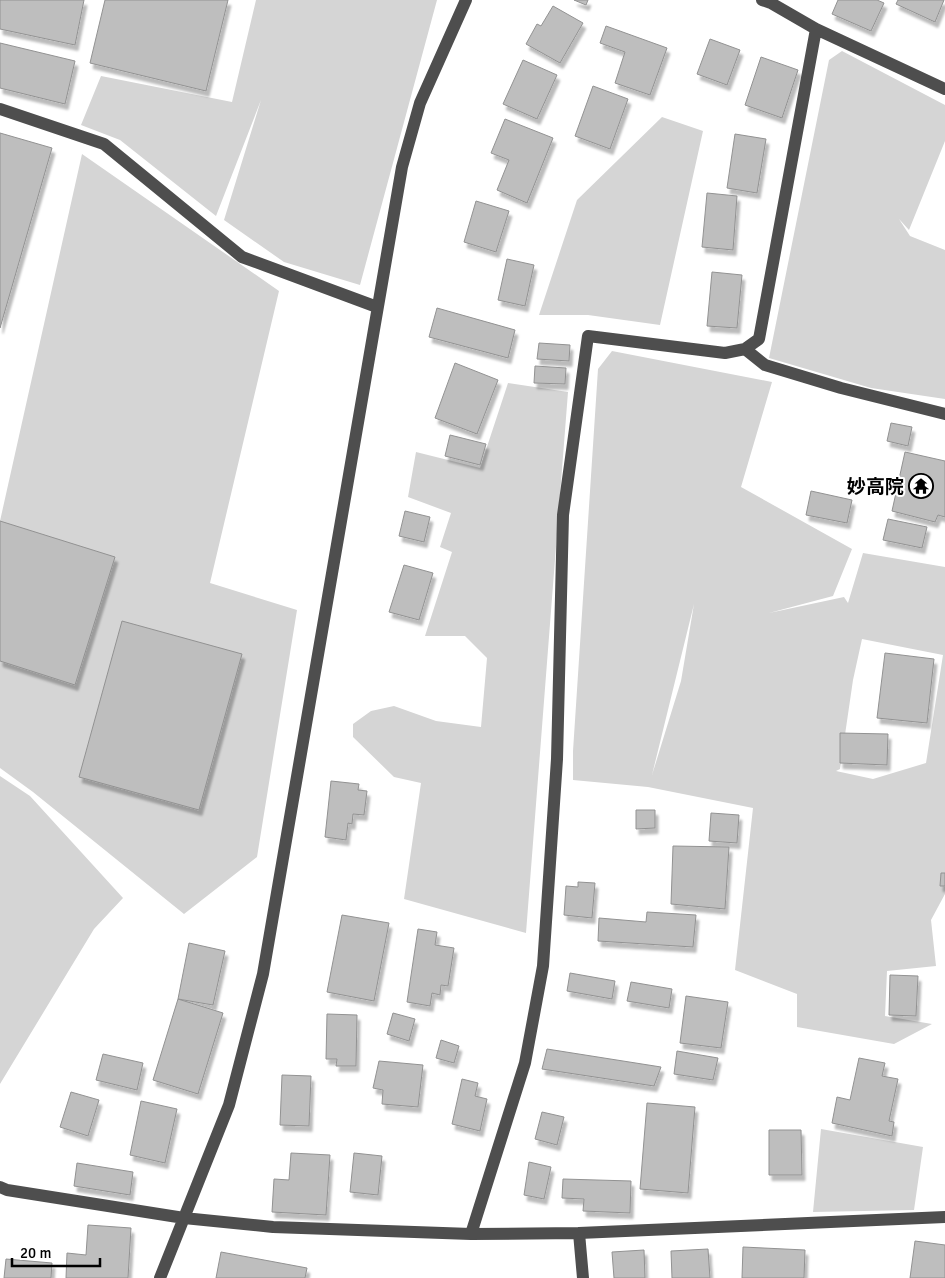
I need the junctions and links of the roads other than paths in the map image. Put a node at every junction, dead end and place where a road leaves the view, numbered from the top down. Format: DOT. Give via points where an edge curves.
graph roads {
  1 [pos="466,0"];
  2 [pos="762,0"];
  3 [pos="816,29"];
  4 [pos="945,89"];
  5 [pos="0,109"];
  6 [pos="377,308"];
  7 [pos="744,349"];
  8 [pos="945,414"];
  9 [pos="0,1187"];
  10 [pos="945,1217"];
  11 [pos="184,1218"];
  12 [pos="579,1233"];
  13 [pos="471,1234"];
  14 [pos="160,1278"];
  15 [pos="583,1278"];
  1 -- 6 [label="street" via="420,103 402,167"];
  2 -- 3 [label="street"];
  3 -- 4 [label="street"];
  3 -- 7 [label="street" via="759,338"];
  5 -- 6 [label="street" via="104,144 242,257"];
  6 -- 11 [label="street" via="263,974 229,1105"];
  7 -- 8 [label="street" via="765,365"];
  7 -- 13 [label="street" via="725,353 588,336 563,515 556,759 543,966 526,1063"];
  9 -- 11 [label="street"];
  10 -- 12 [label="street"];
  11 -- 13 [label="street" via="273,1227"];
  11 -- 14 [label="street"];
  12 -- 13 [label="street"];
  12 -- 15 [label="street"];
}
